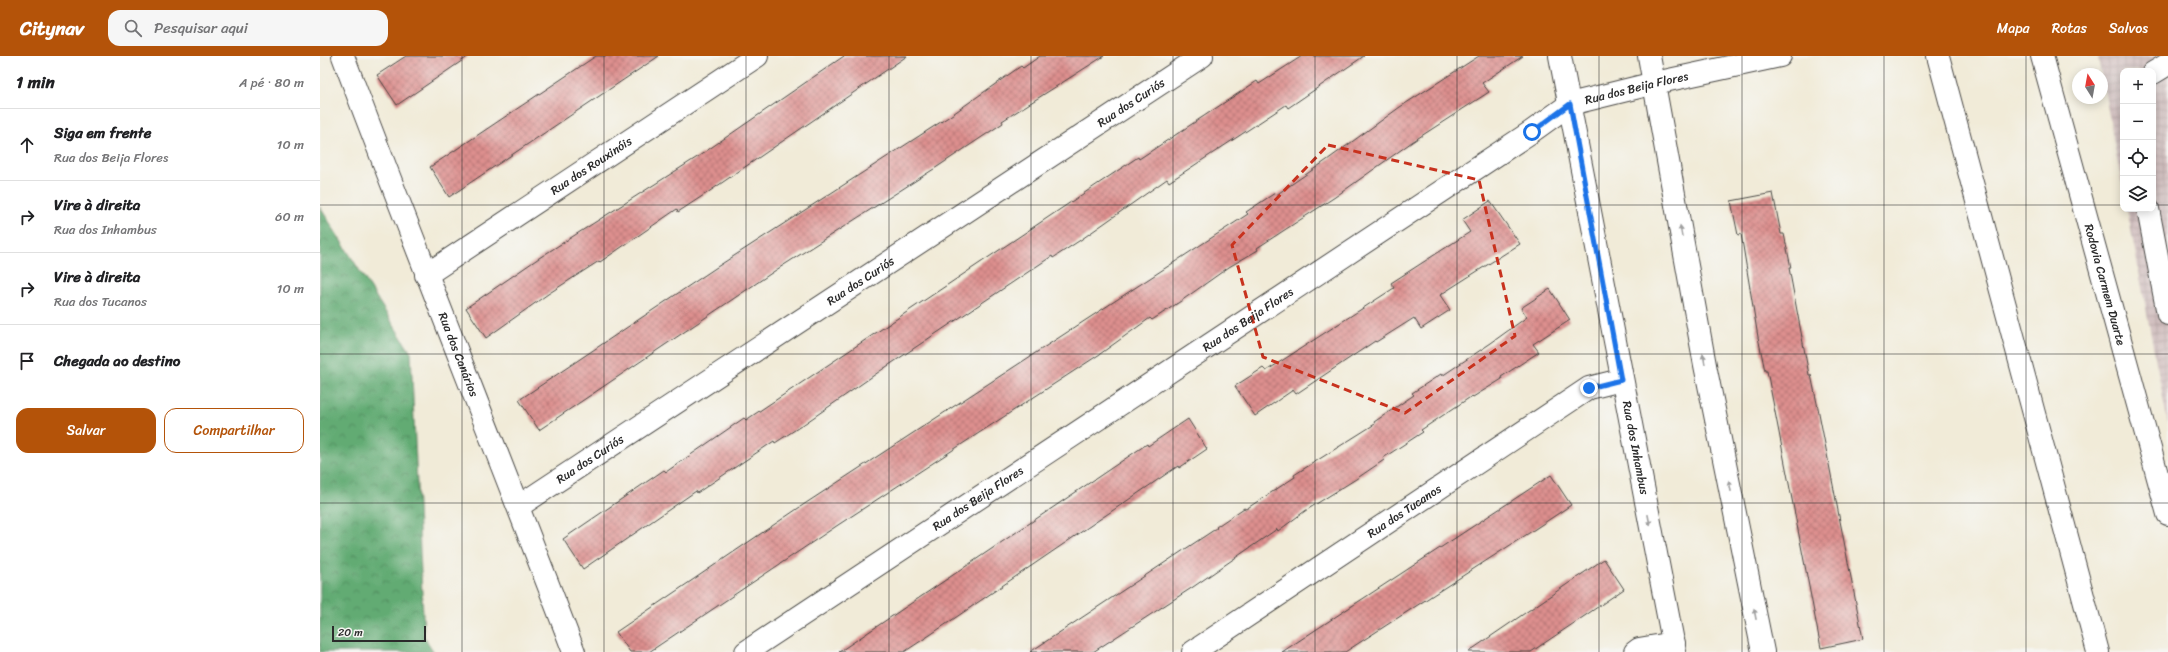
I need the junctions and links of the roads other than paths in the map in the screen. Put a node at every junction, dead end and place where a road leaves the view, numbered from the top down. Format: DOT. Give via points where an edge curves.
graph roads {
  1 [pos="343,56"];
  2 [pos="757,56"];
  3 [pos="1202,56"];
  4 [pos="1560,56"];
  5 [pos="1649,56"];
  6 [pos="1780,56"];
  7 [pos="1938,56"];
  8 [pos="2042,56"];
  9 [pos="2168,64"];
  10 [pos="2156,71"];
  11 [pos="1655,83"];
  12 [pos="1570,104"];
  13 [pos="2149,212"];
  14 [pos="426,275"];
  15 [pos="2168,314"];
  16 [pos="1621,380"];
  17 [pos="519,506"];
  18 [pos="2168,514"];
  19 [pos="1674,648"];
  20 [pos="574,652"];
  21 [pos="746,652"];
  22 [pos="1193,652"];
  23 [pos="1635,652"];
  24 [pos="1763,652"];
  25 [pos="2098,652"];
  1 -- 14 [label="street, Rua dos Canários"];
  2 -- 14 [label="street, Rua dos Rouxinóis"];
  3 -- 17 [label="street, Rua dos Curiós"];
  4 -- 12 [label="street, Rua dos Inhambus"];
  5 -- 11 [label="street"];
  6 -- 11 [label="street, Rua dos Beija Flores"];
  7 -- 25 [label="street"];
  8 -- 18 [label="street, Rodovia Carmem Duarte"];
  9 -- 10 [label="street"];
  11 -- 12 [label="street, Rua dos Beija Flores"];
  24 -- 11 [label="street, one-way" via="1704,357"];
  12 -- 16 [label="street, Rua dos Inhambus"];
  12 -- 21 [label="street, Rua dos Beija Flores" via="1532,132"];
  13 -- 15 [label="street"];
  14 -- 17 [label="street, Rua dos Canários"];
  16 -- 19 [label="street, Rua dos Inhambus, one-way"];
  16 -- 22 [label="street, Rua dos Tucanos" via="1589,388"];
  17 -- 20 [label="street, Rua dos Canários"];
  19 -- 23 [label="street" via="1640,649"];
}
